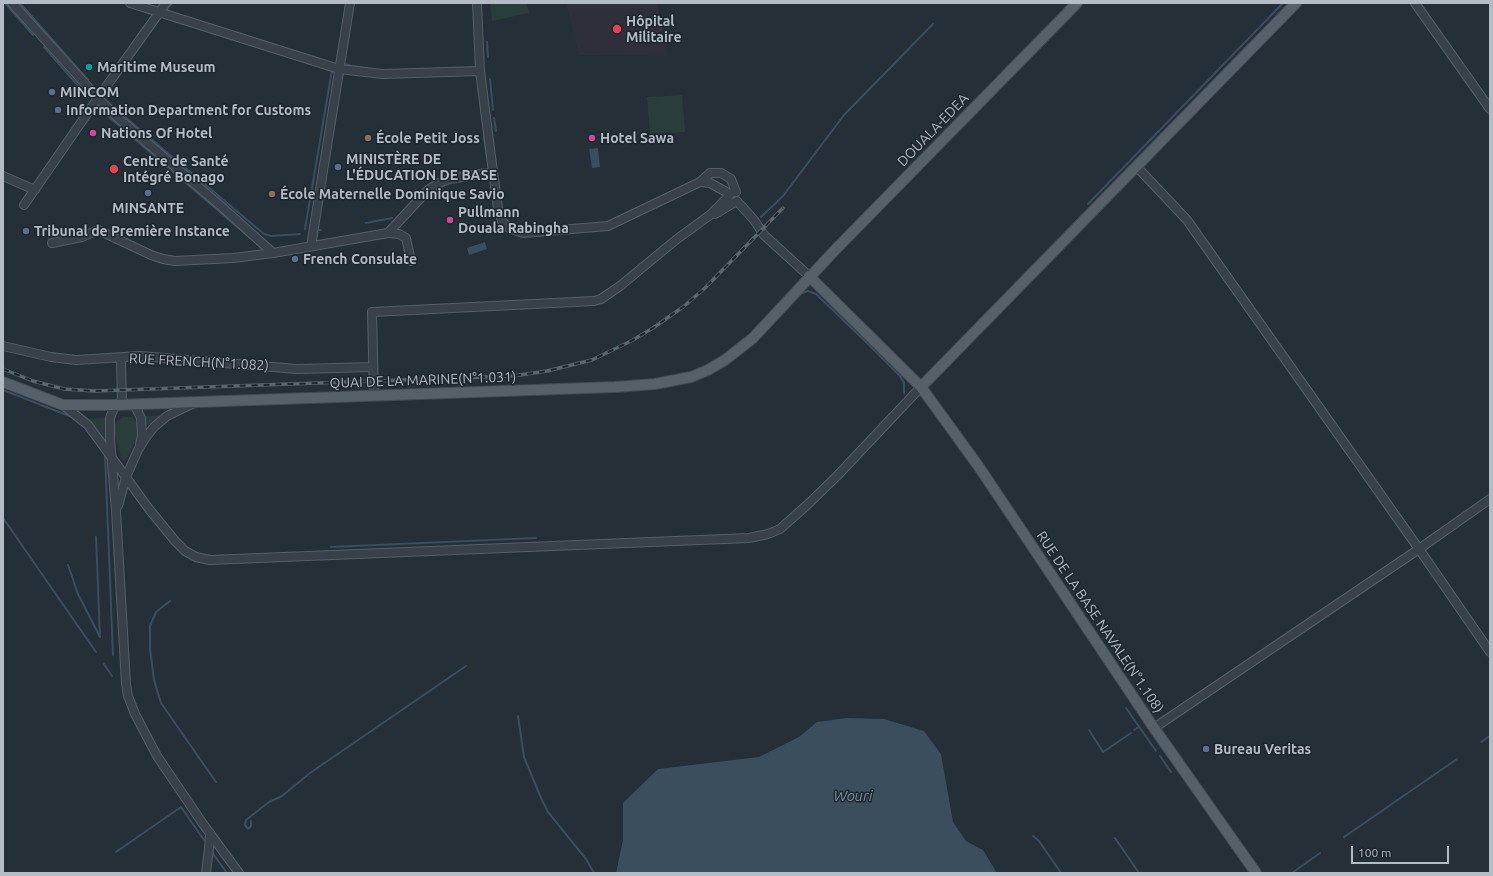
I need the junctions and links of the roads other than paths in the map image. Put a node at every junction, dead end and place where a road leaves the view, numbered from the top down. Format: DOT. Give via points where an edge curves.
graph roads {
  1 [pos="12,3"];
  2 [pos="130,3"];
  3 [pos="166,3"];
  4 [pos="350,3"];
  5 [pos="477,3"];
  6 [pos="1077,3"];
  7 [pos="1296,3"];
  8 [pos="1415,3"];
  9 [pos="160,12"];
  10 [pos="339,68"];
  11 [pos="480,71"];
  12 [pos="98,98"];
  13 [pos="1490,109"];
  14 [pos="1136,167"];
  15 [pos="493,172"];
  16 [pos="3,176"];
  17 [pos="700,182"];
  18 [pos="35,190"];
  19 [pos="734,197"];
  20 [pos="24,205"];
  21 [pos="388,233"];
  22 [pos="52,243"];
  23 [pos="311,246"];
  24 [pos="273,253"];
  25 [pos="411,261"];
  26 [pos="809,276"];
  27 [pos="3,346"];
  28 [pos="121,358"];
  29 [pos="373,367"];
  30 [pos="3,382"];
  31 [pos="921,387"];
  32 [pos="374,395"];
  33 [pos="196,402"];
  34 [pos="134,404"];
  35 [pos="63,405"];
  36 [pos="119,405"];
  37 [pos="140,447"];
  38 [pos="111,455"];
  39 [pos="126,477"];
  40 [pos="1490,499"];
  41 [pos="116,512"];
  42 [pos="1419,549"];
  43 [pos="1490,652"];
  44 [pos="1154,728"];
  45 [pos="210,833"];
  46 [pos="206,873"];
  47 [pos="239,873"];
  48 [pos="1256,873"];
  1 -- 12 [label="street"];
  2 -- 9 [label="street"];
  3 -- 9 [label="street"];
  4 -- 10 [label="street"];
  5 -- 11 [label="street"];
  6 -- 26 [label="main road, DOUALA-EDEA"];
  7 -- 14 [label="main road"];
  8 -- 13 [label="street"];
  9 -- 10 [label="street"];
  9 -- 12 [label="street"];
  10 -- 11 [label="street" via="378,74"];
  10 -- 23 [label="street"];
  11 -- 15 [label="street"];
  12 -- 18 [label="street"];
  12 -- 24 [label="street"];
  14 -- 31 [label="main road"];
  14 -- 42 [label="street" via="1187,220"];
  15 -- 17 [label="street" via="502,221 509,228 523,233 608,226"];
  15 -- 21 [label="street" via="439,183 428,190"];
  16 -- 18 [label="street"];
  17 -- 19 [label="street" via="710,183"];
  17 -- 19 [label="street" via="710,173 718,172 731,179"];
  18 -- 20 [label="street"];
  19 -- 26 [label="street" via="764,235"];
  19 -- 29 [label="street" via="601,299 372,312"];
  21 -- 23 [label="street"];
  21 -- 25 [label="street" via="406,238"];
  22 -- 24 [label="street" via="82,237 98,230 133,247 175,261"];
  23 -- 24 [label="street"];
  26 -- 31 [label="main road"];
  26 -- 32 [label="main road, QUAI DE LA MARINE(N°1.031)" via="743,347 708,370 691,377 655,384"];
  27 -- 28 [label="street, RUE FRENCH(N°1.082)" via="76,360"];
  28 -- 29 [label="street, RUE FRENCH(N°1.082)" via="140,356 297,369"];
  28 -- 36 [label="street"];
  29 -- 32 [label="street"];
  30 -- 35 [label="main road, QUAI DE LA MARINE(N°1.031)"];
  31 -- 39 [label="street" via="837,476 780,529 749,538 210,560 185,551"];
  31 -- 44 [label="main road, RUE DE LA BASE NAVALE(N°1.108)" via="979,467"];
  32 -- 33 [label="main road, QUAI DE LA MARINE(N°1.031)"];
  33 -- 34 [label="main road, QUAI DE LA MARINE(N°1.031)"];
  33 -- 37 [label="street" via="167,416 154,427"];
  34 -- 36 [label="main road, QUAI DE LA MARINE(N°1.031)"];
  34 -- 37 [label="street" via="142,425"];
  35 -- 36 [label="main road, QUAI DE LA MARINE(N°1.031)"];
  35 -- 38 [label="street" via="88,425"];
  36 -- 38 [label="street" via="110,418"];
  37 -- 39 [label="street"];
  38 -- 39 [label="street"];
  38 -- 41 [label="street"];
  39 -- 41 [label="street"];
  40 -- 42 [label="street"];
  41 -- 45 [label="street" via="128,696 157,756"];
  42 -- 43 [label="street"];
  42 -- 44 [label="street"];
  44 -- 48 [label="main road, RUE DE LA BASE NAVALE(N°1.108)"];
  45 -- 46 [label="street"];
  45 -- 47 [label="street"];
}
